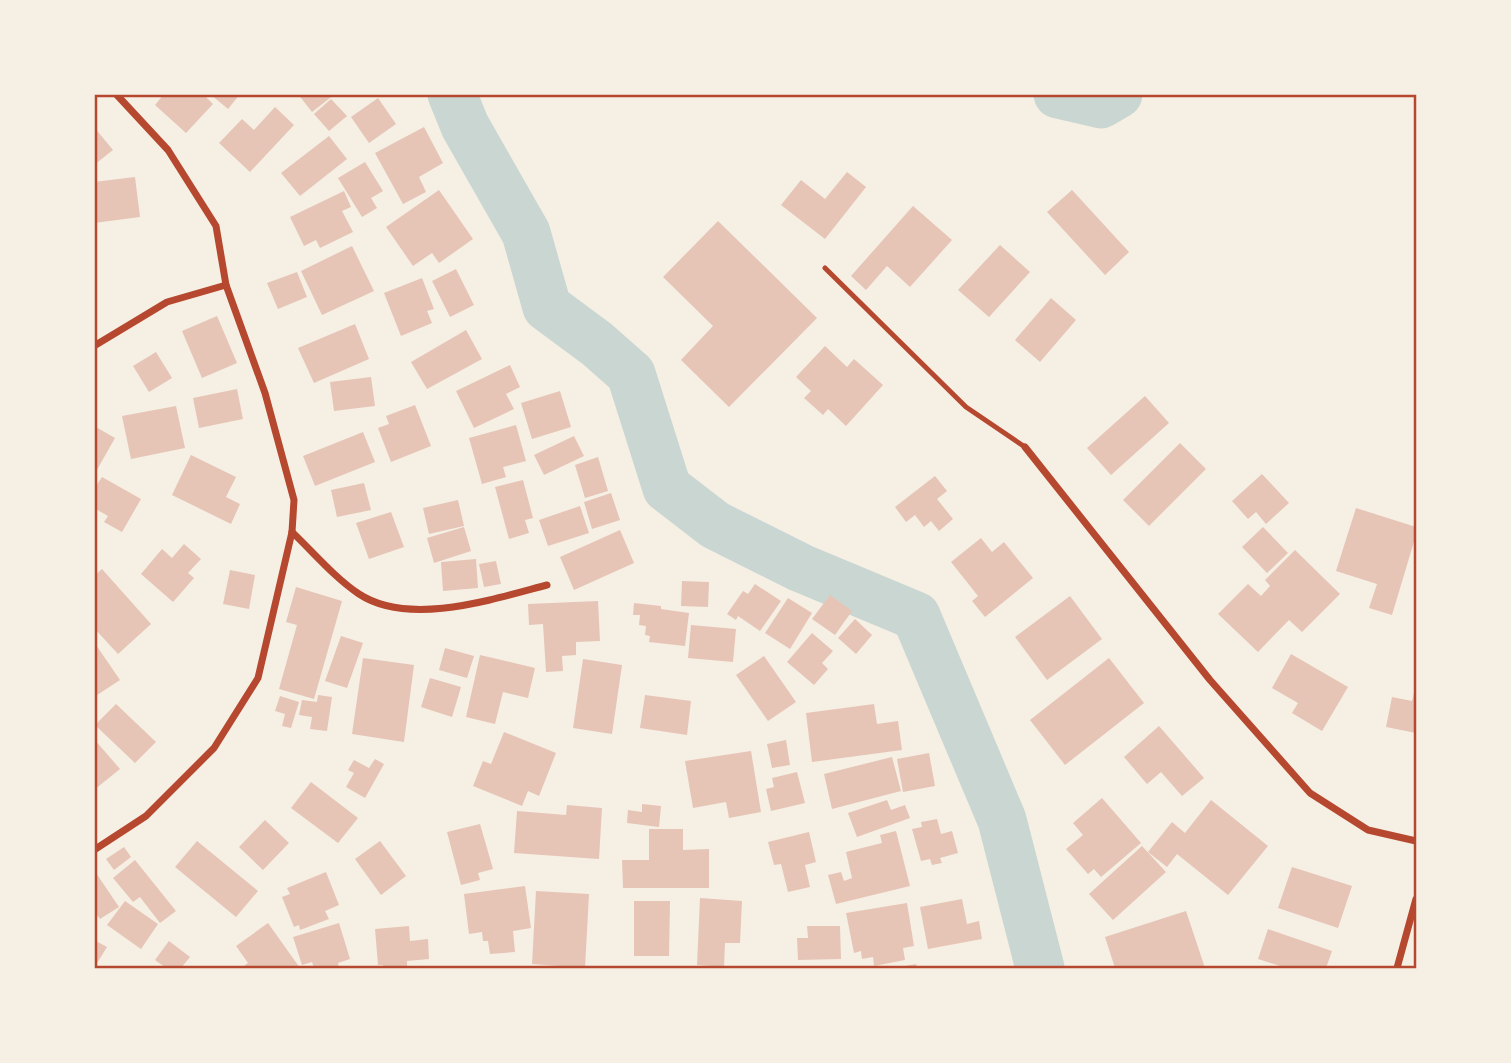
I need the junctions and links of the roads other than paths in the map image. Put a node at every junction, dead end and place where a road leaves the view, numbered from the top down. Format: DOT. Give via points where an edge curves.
graph roads {
  1 [pos="116,94"];
  2 [pos="825,268"];
  3 [pos="226,285"];
  4 [pos="94,346"];
  5 [pos="1025,447"];
  6 [pos="292,532"];
  7 [pos="547,586"];
  8 [pos="1416,841"];
  9 [pos="94,850"];
  10 [pos="1416,899"];
  11 [pos="1397,968"];
  1 -- 3 [label="street" via="168,150 216,226"];
  2 -- 5 [label="lane" via="965,407"];
  3 -- 4 [label="street" via="167,302"];
  3 -- 6 [label="street" via="269,406 294,500"];
  5 -- 8 [label="street" via="1210,680 1310,793 1368,830"];
  6 -- 7 [label="street" via="345,583 382,605 414,609 467,606"];
  6 -- 9 [label="street" via="258,678 214,748 146,816"];
  10 -- 11 [label="street"];
}
